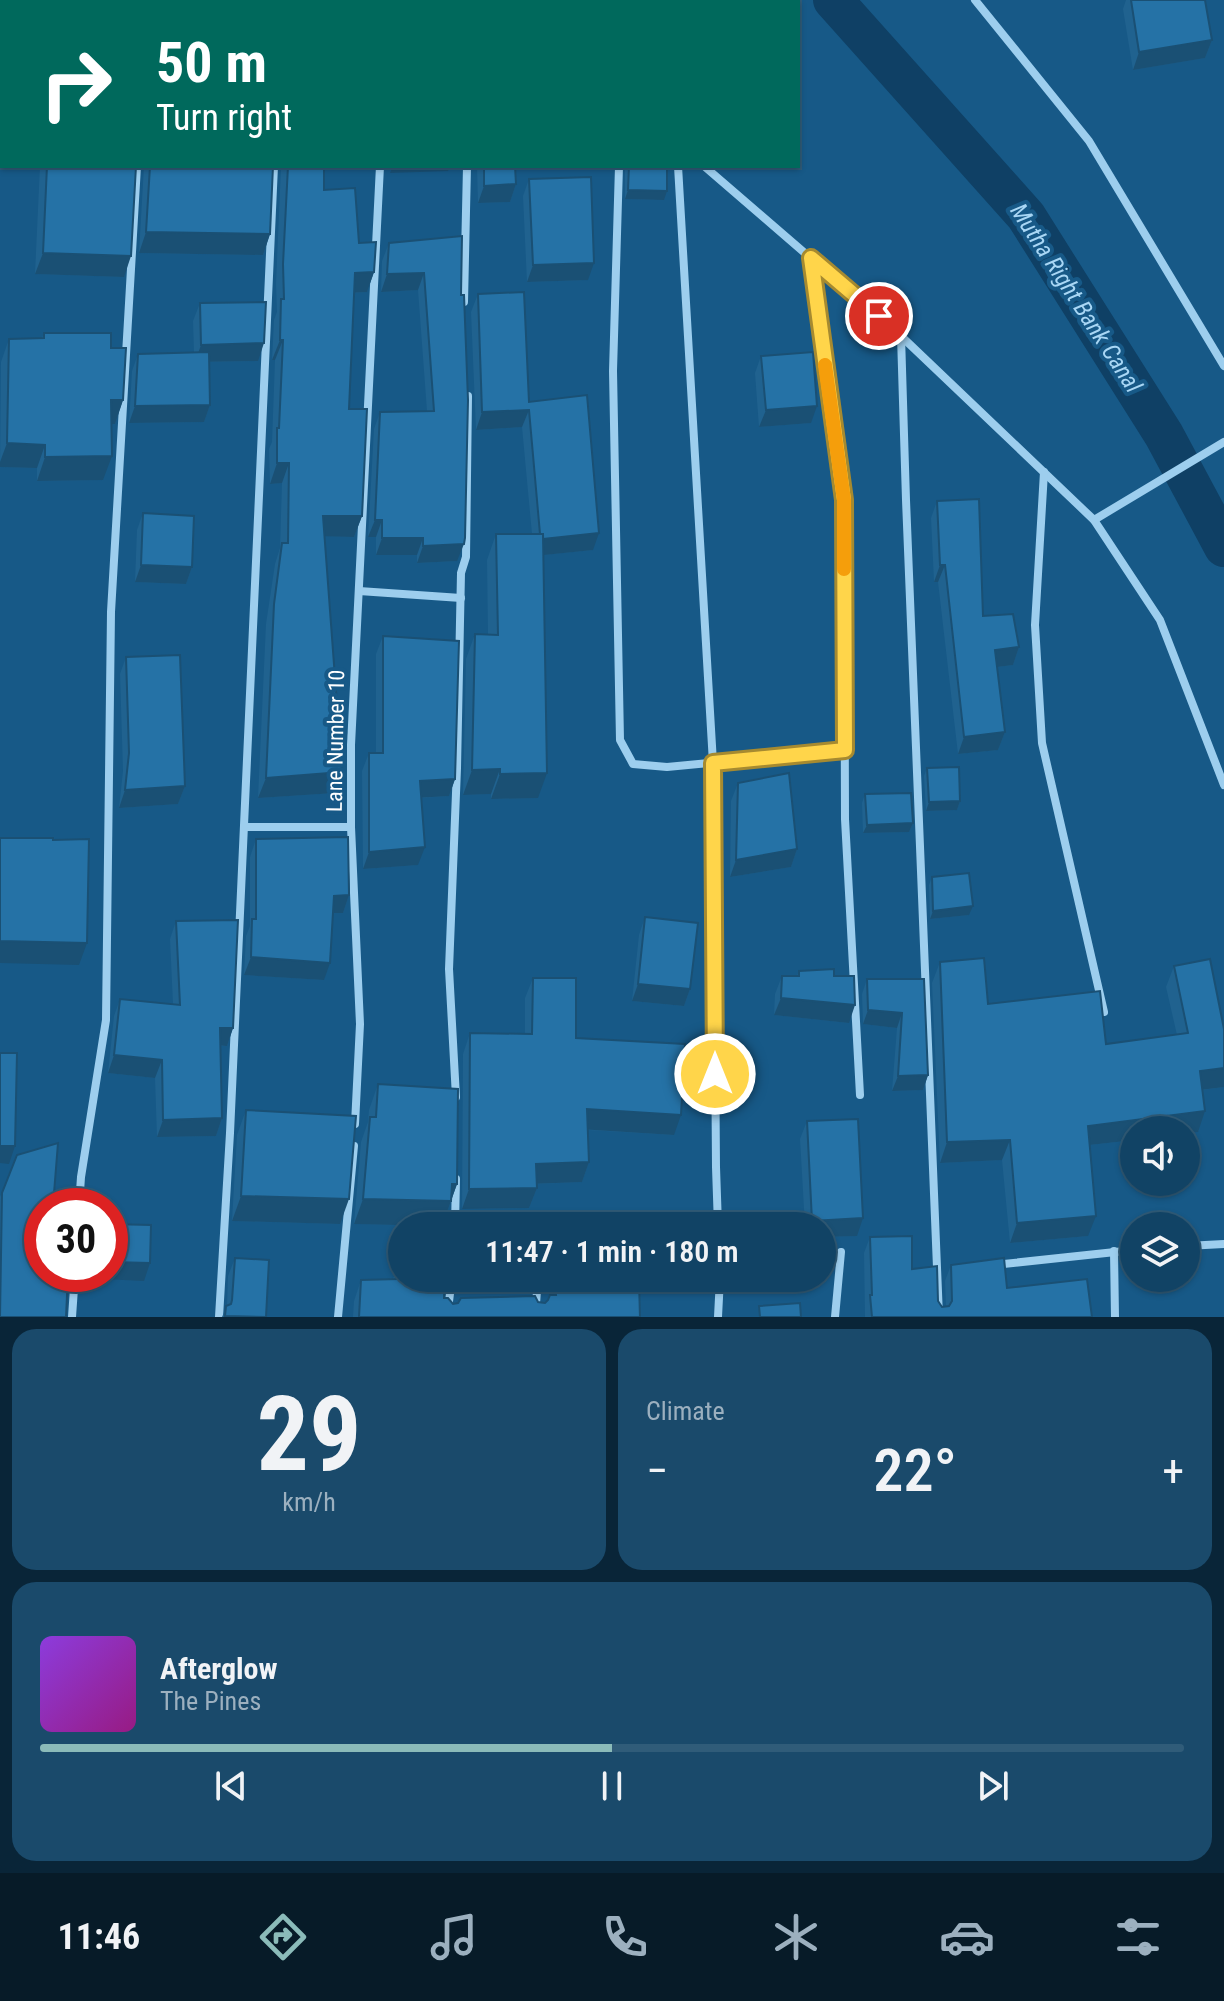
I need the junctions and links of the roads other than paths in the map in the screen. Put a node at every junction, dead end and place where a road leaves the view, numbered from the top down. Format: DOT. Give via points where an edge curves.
graph roads {
  1 [pos="975,0"];
  2 [pos="137,168"];
  3 [pos="274,168"];
  4 [pos="380,168"];
  5 [pos="467,168"];
  6 [pos="619,168"];
  7 [pos="678,168"];
  8 [pos="706,168"];
  9 [pos="811,258"];
  10 [pos="464,315"];
  11 [pos="901,336"];
  12 [pos="1224,366"];
  13 [pos="467,388"];
  14 [pos="1224,442"];
  15 [pos="1044,472"];
  16 [pos="1094,520"];
  17 [pos="359,591"];
  18 [pos="461,598"];
  19 [pos="845,750"];
  20 [pos="713,763"];
  21 [pos="1224,785"];
  22 [pos="244,827"];
  23 [pos="351,827"];
  24 [pos="1104,1012"];
  25 [pos="860,1095"];
  26 [pos="456,1109"];
  27 [pos="355,1126"];
  28 [pos="354,1142"];
  29 [pos="456,1167"];
  30 [pos="80,1188"];
  31 [pos="455,1212"];
  32 [pos="718,1212"];
  33 [pos="1224,1244"];
  34 [pos="1200,1245"];
  35 [pos="1114,1251"];
  36 [pos="1120,1251"];
  37 [pos="841,1252"];
  38 [pos="982,1266"];
  39 [pos="952,1270"];
  40 [pos="937,1272"];
  41 [pos="74,1292"];
  42 [pos="450,1292"];
  43 [pos="537,1292"];
  44 [pos="719,1292"];
  45 [pos="72,1317"];
  46 [pos="219,1317"];
  47 [pos="338,1317"];
  48 [pos="447,1317"];
  49 [pos="535,1317"];
  50 [pos="718,1317"];
  51 [pos="835,1317"];
  52 [pos="939,1317"];
  53 [pos="1115,1317"];
  1 -- 12 [label="street" via="1089,141"];
  2 -- 30 [label="street" via="111,612 106,1020"];
  3 -- 22 [label="street"];
  4 -- 17 [label="street, Lane Number 10"];
  5 -- 10 [label="street"];
  6 -- 20 [label="street" via="613,371 620,740 633,764"];
  7 -- 20 [label="street"];
  8 -- 9 [label="street"];
  9 -- 11 [label="street"];
  9 -- 19 [label="street" via="844,500"];
  11 -- 15 [label="street"];
  11 -- 40 [label="street"];
  13 -- 18 [label="street"];
  14 -- 16 [label="street"];
  15 -- 16 [label="street"];
  15 -- 24 [label="street" via="1035,625 1042,743"];
  16 -- 21 [label="street" via="1160,620"];
  17 -- 18 [label="street"];
  17 -- 23 [label="street, Lane Number 10"];
  18 -- 26 [label="street" via="449,969"];
  19 -- 20 [label="street"];
  19 -- 25 [label="street"];
  20 -- 32 [label="street"];
  22 -- 23 [label="street"];
  22 -- 46 [label="street"];
  23 -- 27 [label="street, Lane Number 10" via="360,1024"];
  28 -- 47 [label="street"];
  29 -- 31 [label="street"];
  33 -- 34 [label="street"];
  35 -- 36 [label="street"];
  35 -- 38 [label="street"];
  35 -- 53 [label="street"];
  37 -- 51 [label="street"];
  39 -- 40 [label="street"];
  40 -- 52 [label="street"];
  41 -- 45 [label="street"];
  42 -- 48 [label="street"];
  43 -- 49 [label="street"];
  44 -- 50 [label="street"];
}
